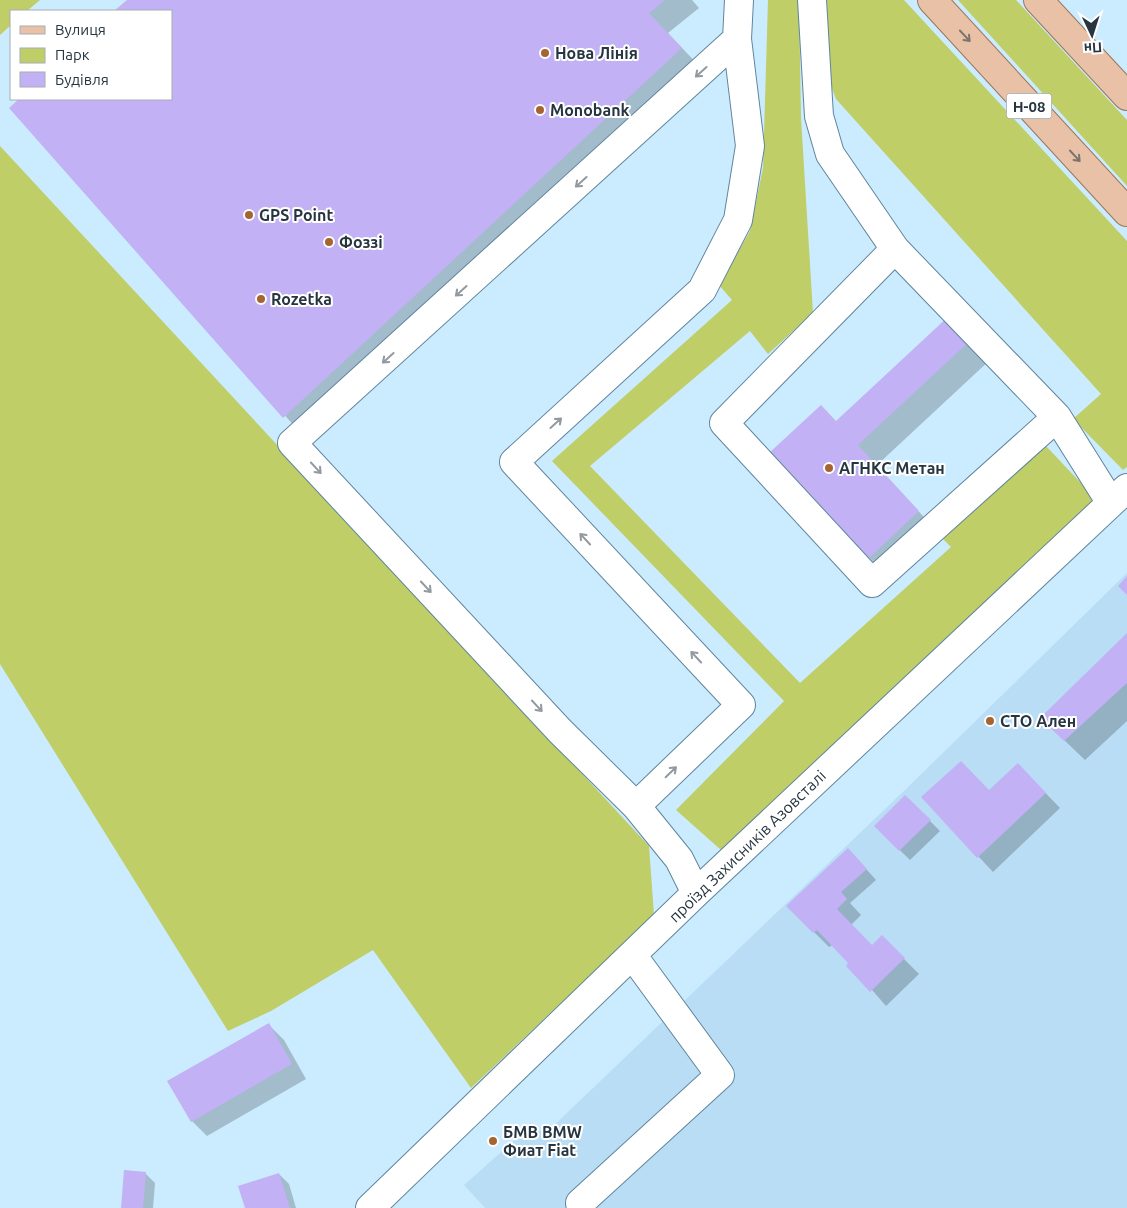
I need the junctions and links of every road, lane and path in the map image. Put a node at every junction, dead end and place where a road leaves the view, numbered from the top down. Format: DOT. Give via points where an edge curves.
graph roads {
  1 [pos="739,0"];
  2 [pos="812,0"];
  3 [pos="932,0"];
  4 [pos="1038,0"];
  5 [pos="737,39"];
  6 [pos="1127,96"];
  7 [pos="1127,212"];
  8 [pos="895,249"];
  9 [pos="1057,418"];
  10 [pos="1122,494"];
  11 [pos="636,806"];
  12 [pos="696,893"];
  13 [pos="633,956"];
  14 [pos="580,1203"];
  15 [pos="370,1208"];
  1 -- 5 [label="street"];
  2 -- 8 [label="street" via="819,116 824,139 830,154"];
  3 -- 7 [label="main road, Н-08, one-way"];
  4 -- 6 [label="main road"];
  11 -- 5 [label="street, one-way" via="741,705 514,462 702,290 738,220 750,146"];
  5 -- 11 [label="street, one-way" via="292,443 560,731"];
  8 -- 9 [label="street"];
  8 -- 9 [label="street" via="724,423 872,584"];
  9 -- 10 [label="street"];
  10 -- 12 [label="street, проїзд Захисників Азовсталі"];
  11 -- 12 [label="street" via="678,860"];
  12 -- 13 [label="street, проїзд Захисників Азовсталі"];
  13 -- 14 [label="street" via="720,1075"];
  13 -- 15 [label="street, проїзд Захисників Азовсталі"];
}
